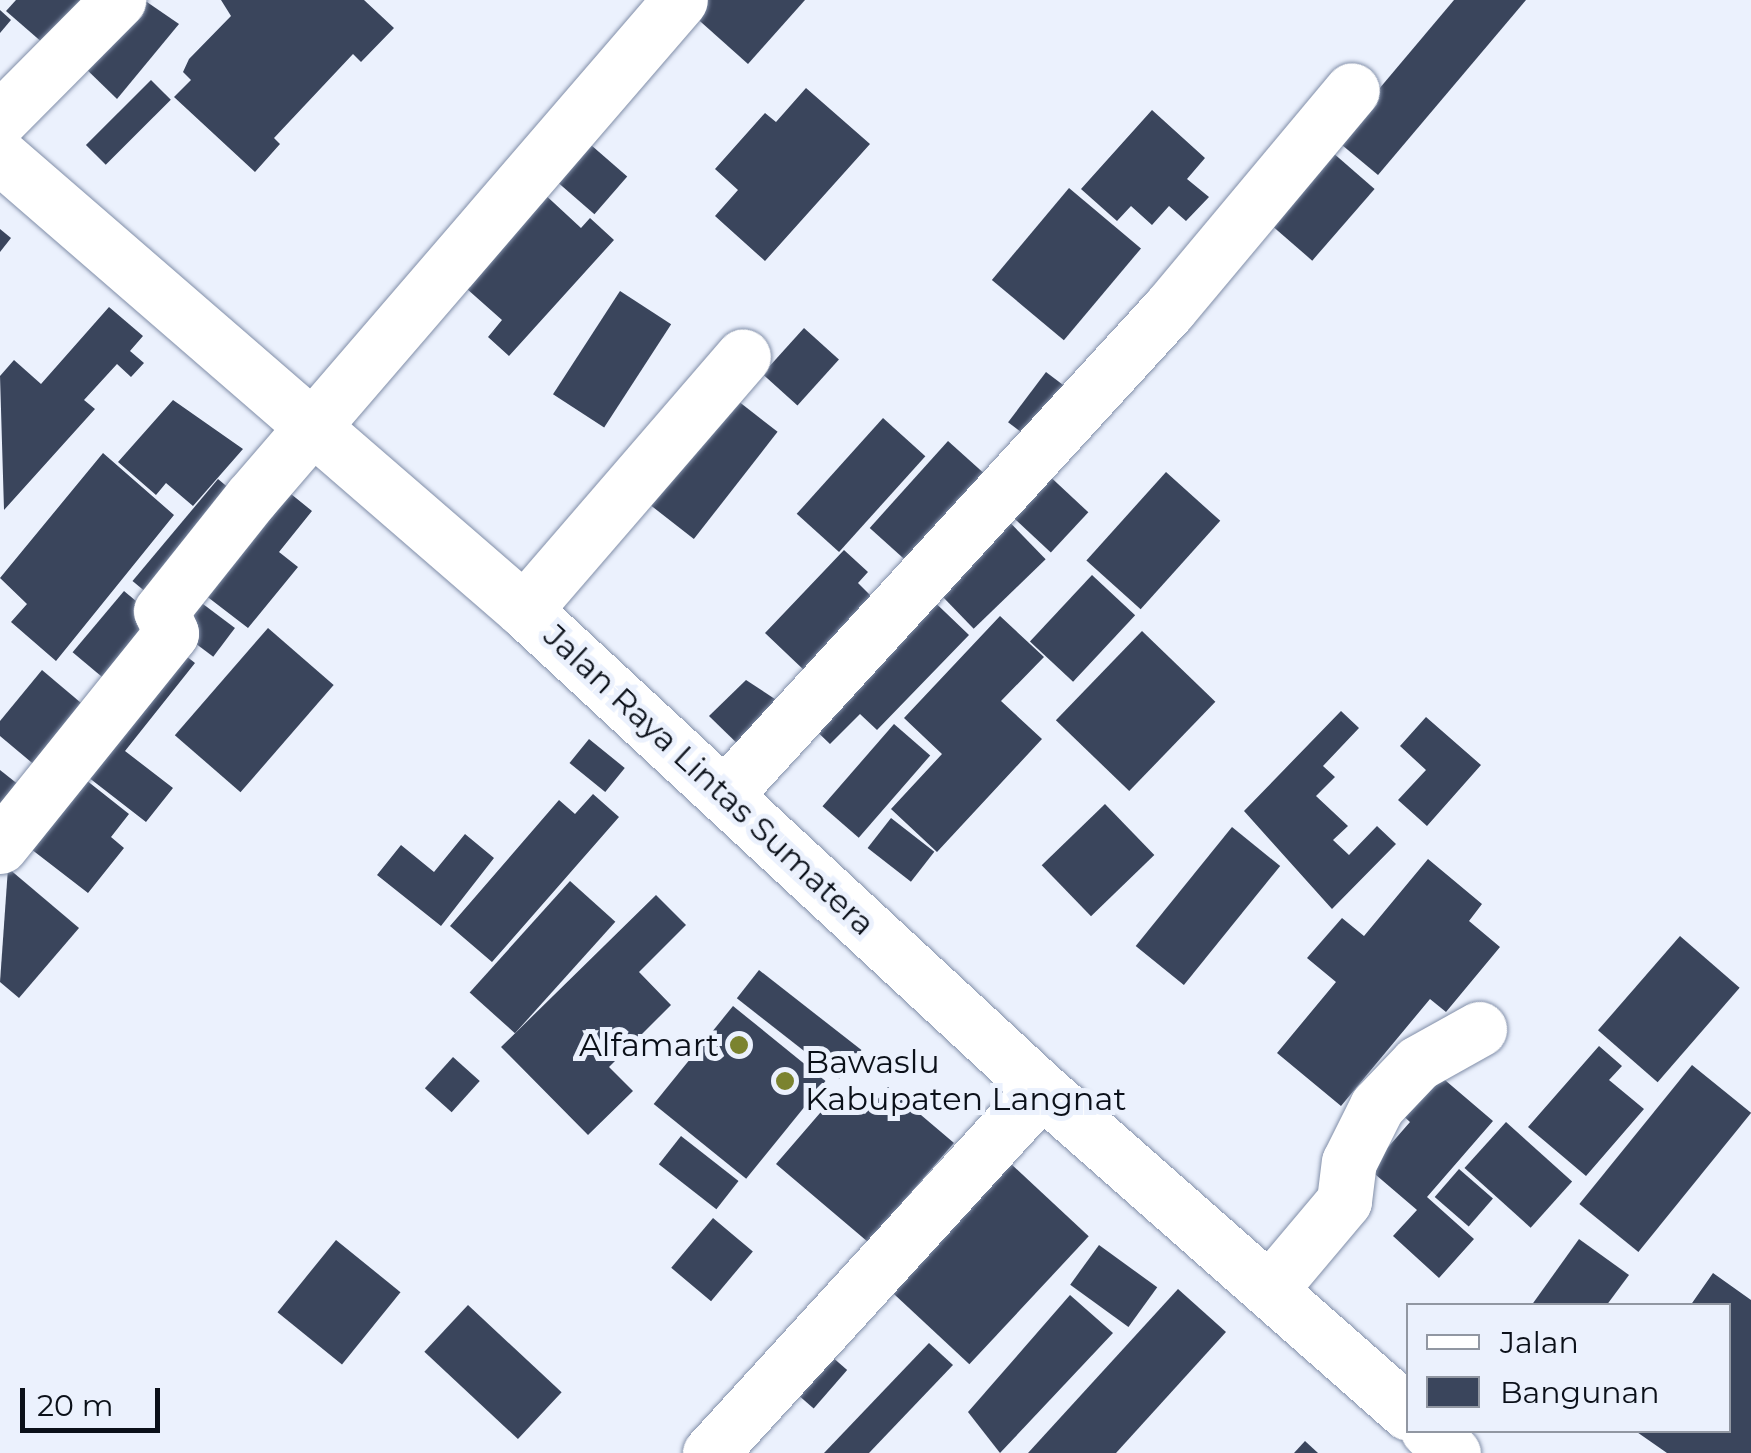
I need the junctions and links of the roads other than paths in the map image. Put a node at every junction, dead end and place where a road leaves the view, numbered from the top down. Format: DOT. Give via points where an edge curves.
graph roads {
  1 [pos="118,0"];
  2 [pos="680,0"];
  3 [pos="1352,90"];
  4 [pos="0,119"];
  5 [pos="0,156"];
  6 [pos="744,356"];
  7 [pos="311,430"];
  8 [pos="524,610"];
  9 [pos="726,792"];
  10 [pos="0,846"];
  11 [pos="1479,1029"];
  12 [pos="1042,1090"];
  13 [pos="1270,1289"];
  14 [pos="1406,1411"];
  15 [pos="1431,1433"];
  16 [pos="710,1453"];
  17 [pos="1453,1453"];
  1 -- 4 [label="main road"];
  2 -- 7 [label="main road"];
  3 -- 9 [label="main road" via="1169,309"];
  5 -- 7 [label="main road, Jalan Raya Lintas Sumatera"];
  6 -- 8 [label="main road"];
  7 -- 8 [label="main road, Jalan Raya Lintas Sumatera"];
  7 -- 10 [label="main road" via="161,612 171,633"];
  8 -- 9 [label="main road, Jalan Raya Lintas Sumatera"];
  9 -- 12 [label="main road, Jalan Raya Lintas Sumatera"];
  11 -- 13 [label="main road" via="1418,1063 1377,1106 1349,1162 1344,1201"];
  12 -- 13 [label="main road, Jalan Raya Lintas Sumatera"];
  12 -- 16 [label="main road"];
  13 -- 14 [label="main road, Jalan Raya Lintas Sumatera"];
  15 -- 17 [label="main road"];
}
